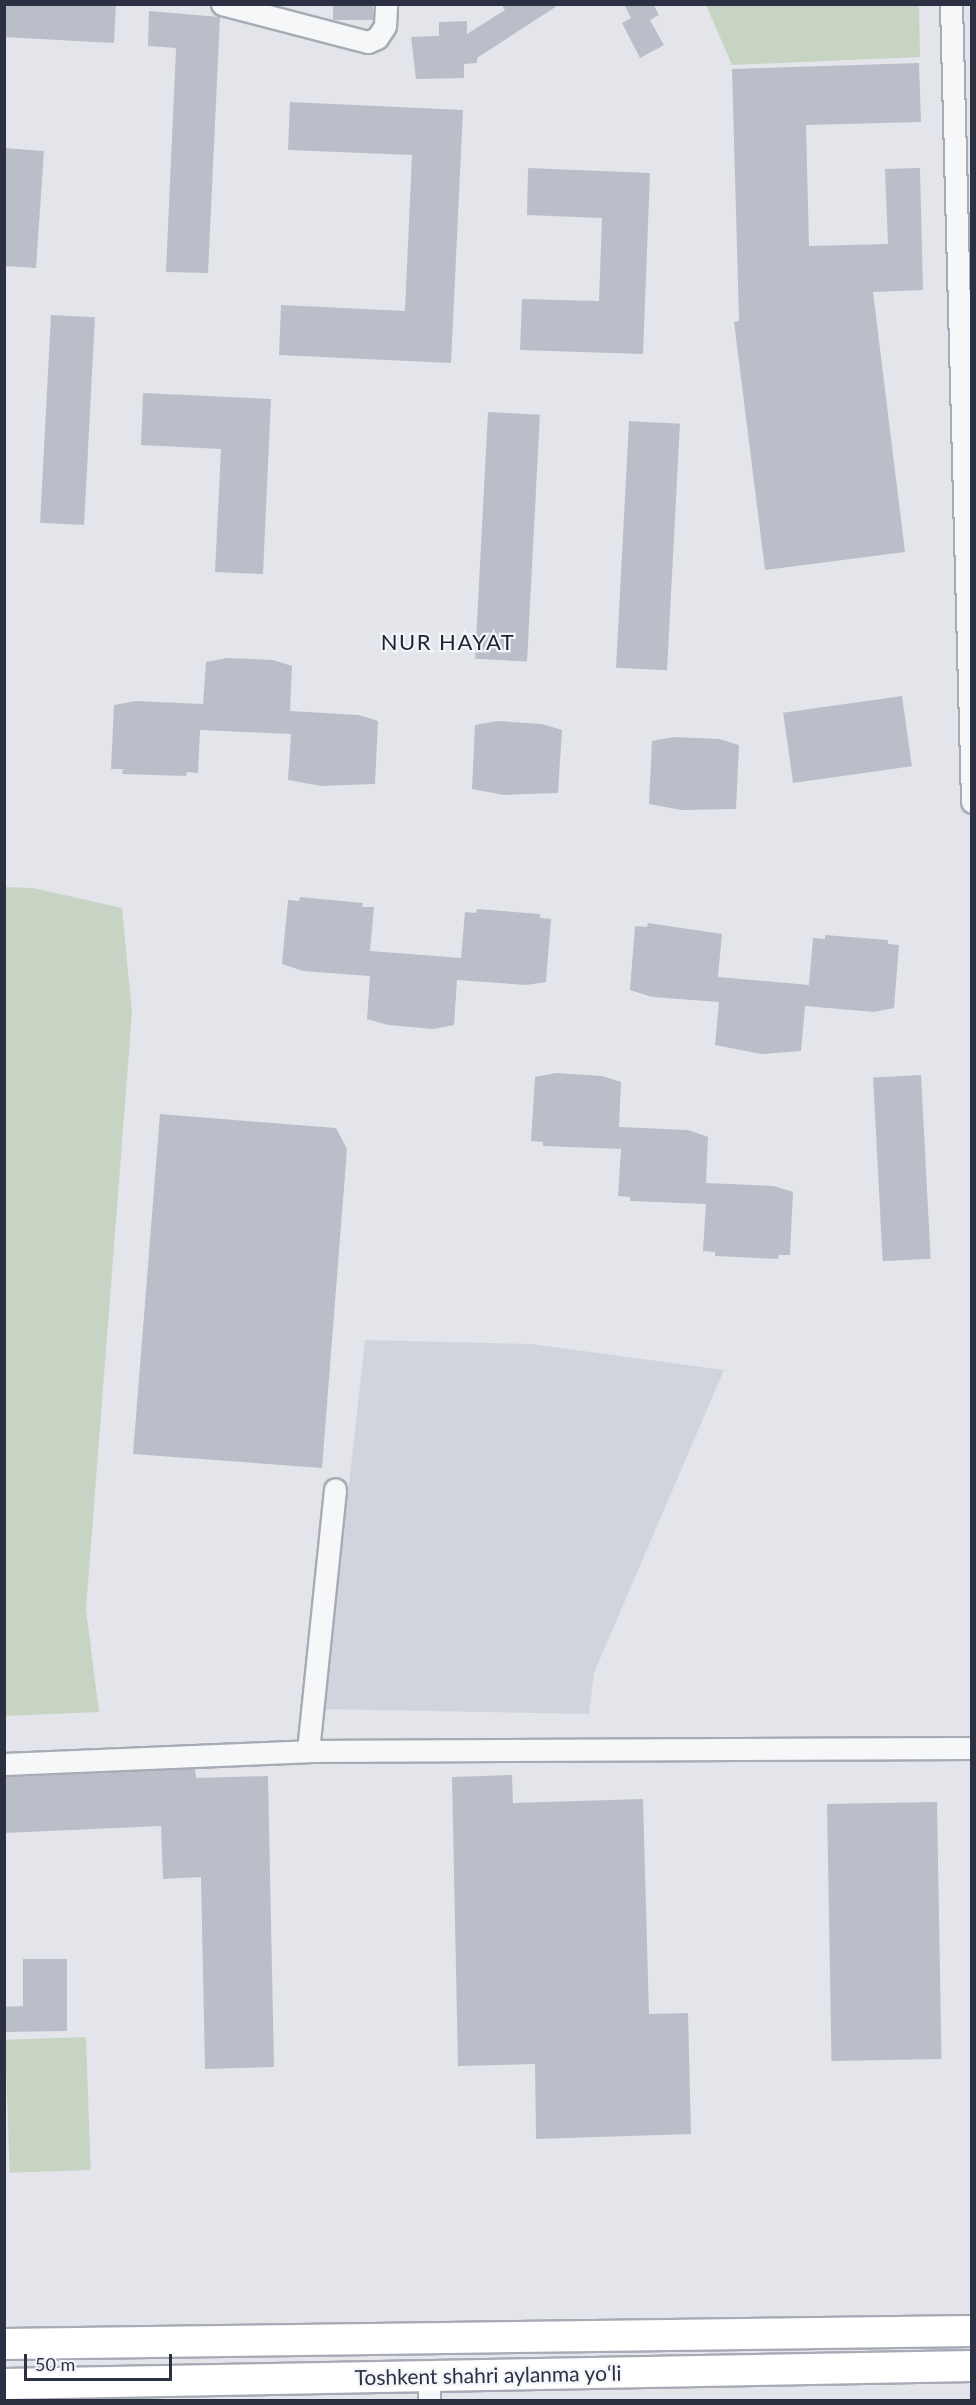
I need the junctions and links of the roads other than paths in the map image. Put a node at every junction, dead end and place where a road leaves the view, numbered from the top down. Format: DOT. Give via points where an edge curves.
graph roads {
  1 [pos="222,4"];
  2 [pos="386,4"];
  3 [pos="951,4"];
  4 [pos="272,11"];
  5 [pos="972,802"];
  6 [pos="335,1489"];
  7 [pos="972,1749"];
  8 [pos="308,1751"];
  9 [pos="4,1764"];
  10 [pos="972,2331"];
  11 [pos="4,2344"];
  12 [pos="972,2366"];
  13 [pos="4,2384"];
  14 [pos="429,2388"];
  1 -- 4 [label="street"];
  2 -- 4 [label="street" via="385,26 377,38 368,42"];
  3 -- 5 [label="street"];
  6 -- 8 [label="street"];
  7 -- 8 [label="street"];
  8 -- 9 [label="street"];
  10 -- 11 [label="highway, Toshkent shahri aylanma yoʻli"];
  12 -- 14 [label="highway, Toshkent shahri aylanma yoʻli"];
  13 -- 14 [label="highway, Toshkent shahri aylanma yoʻli"];
}
